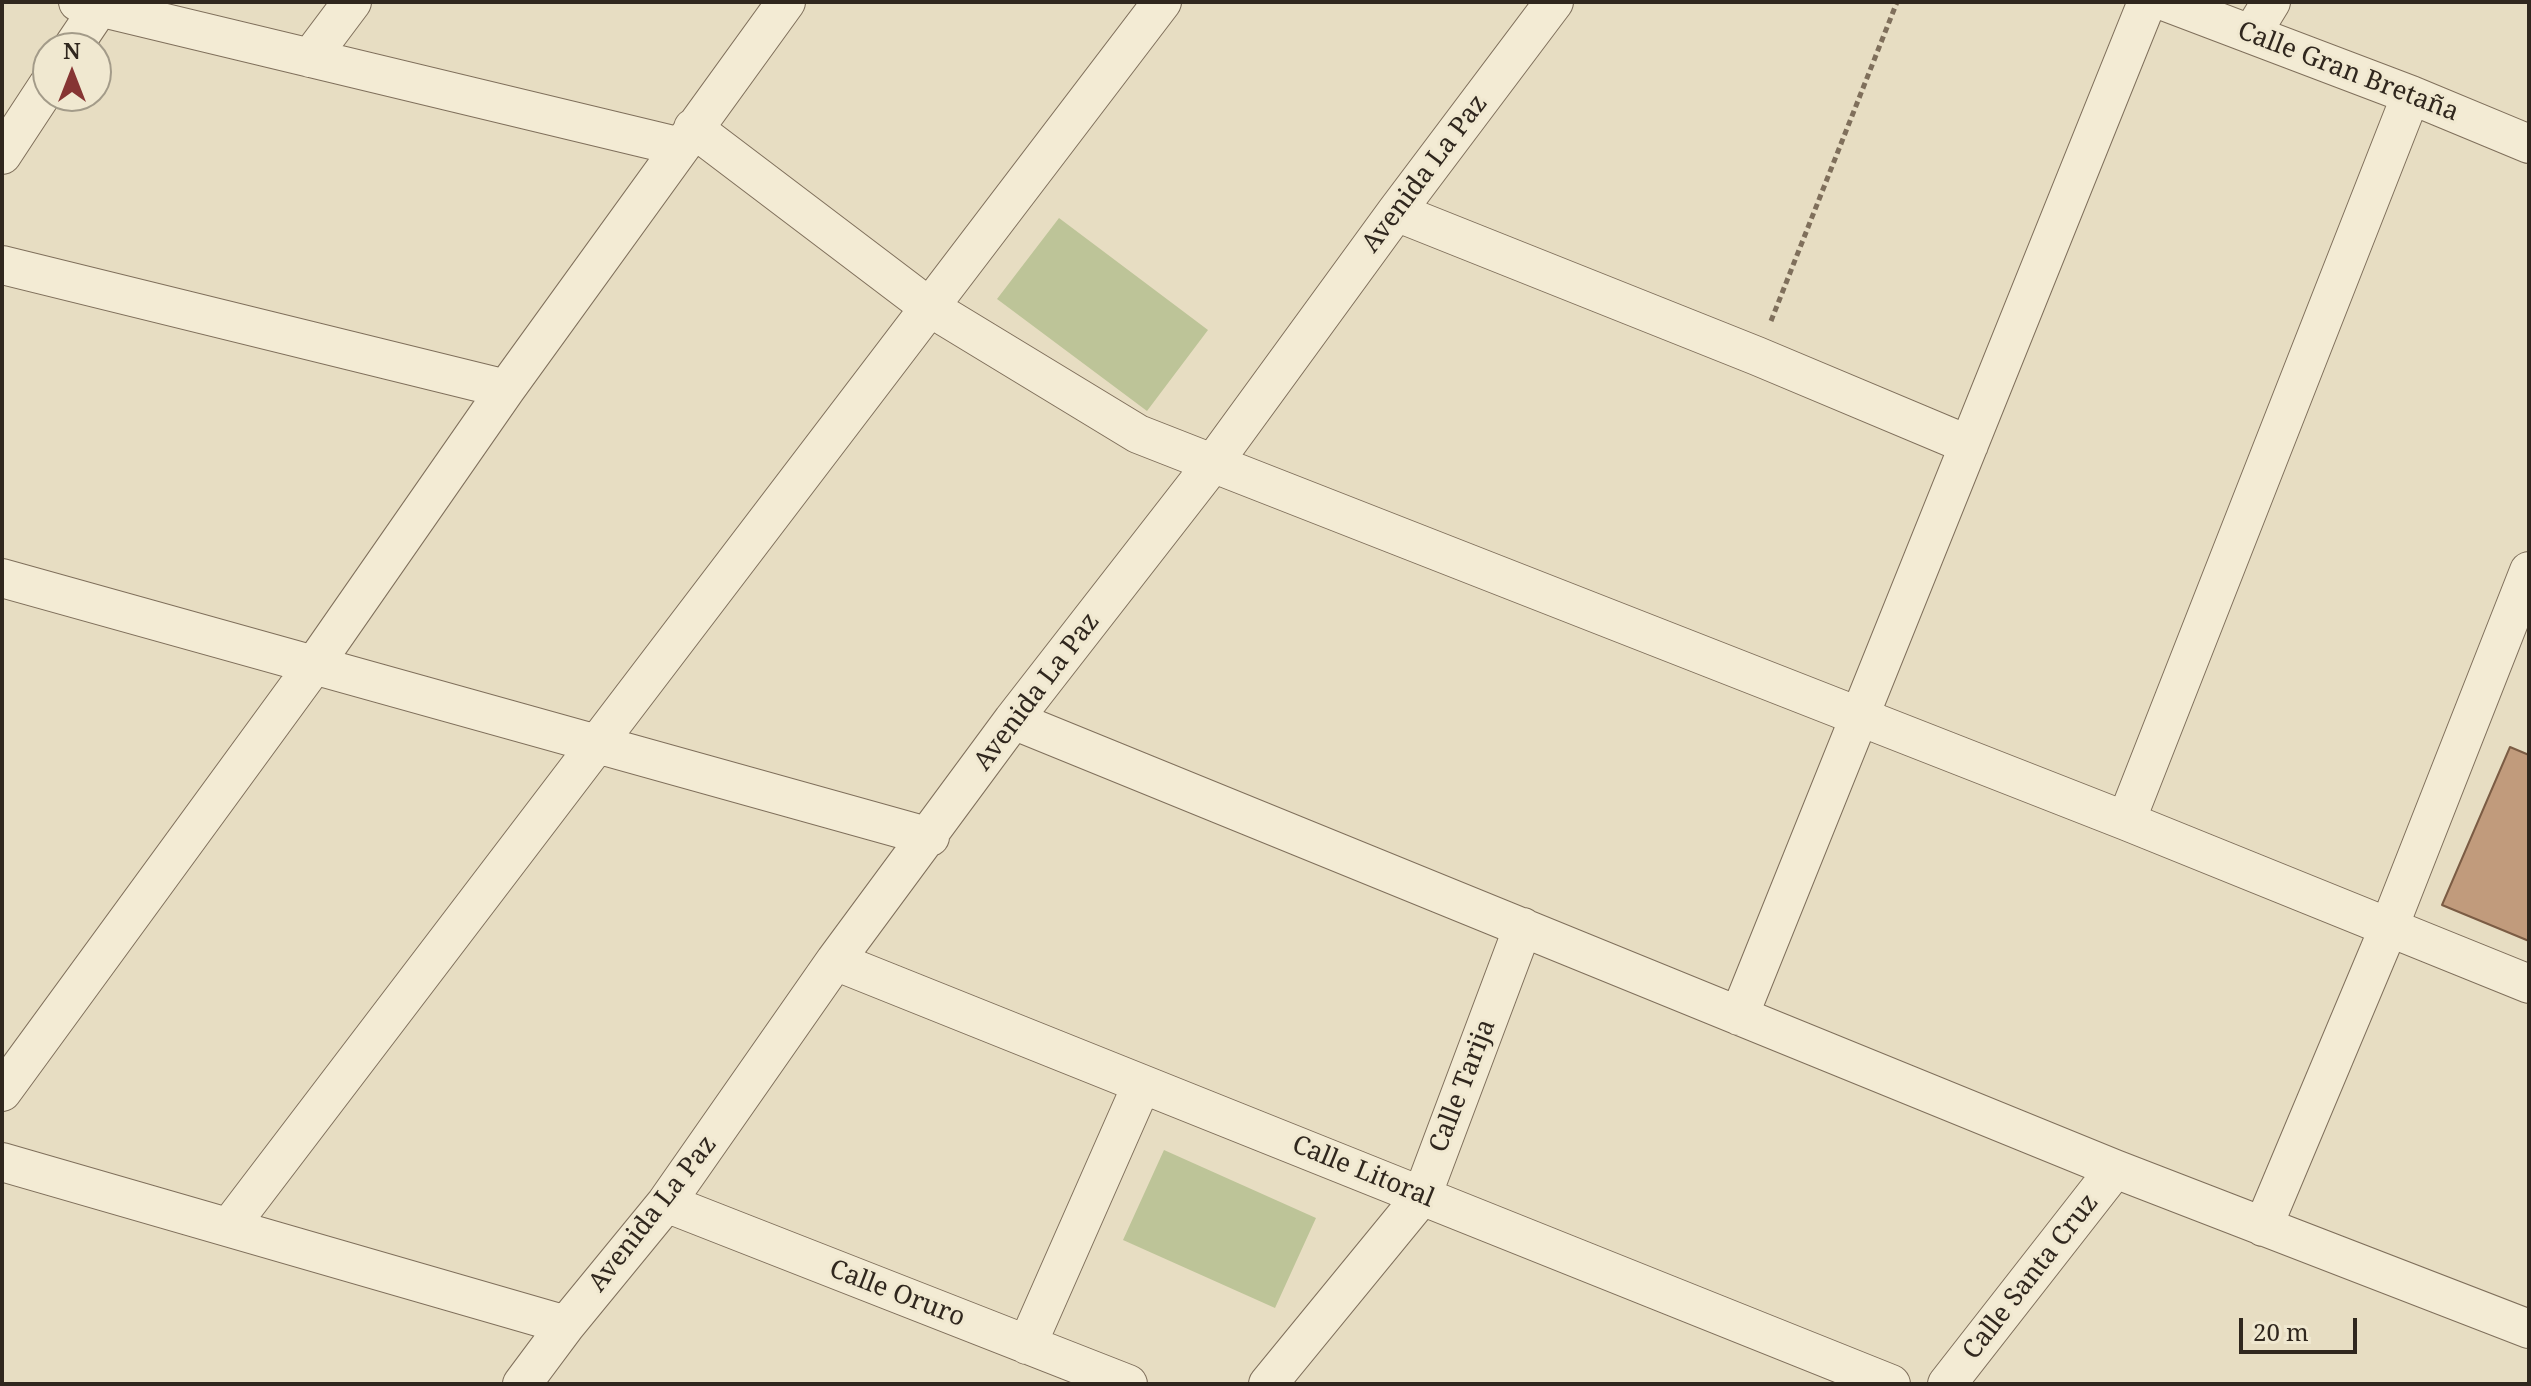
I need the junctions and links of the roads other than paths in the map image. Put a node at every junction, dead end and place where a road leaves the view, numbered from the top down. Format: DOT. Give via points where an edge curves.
graph roads {
  1 [pos="352,2"];
  2 [pos="786,2"];
  3 [pos="1162,2"];
  4 [pos="1554,2"];
  5 [pos="2147,2"];
  6 [pos="2166,2"];
  7 [pos="93,4"];
  8 [pos="2261,18"];
  9 [pos="80,32"];
  10 [pos="310,58"];
  11 [pos="2411,95"];
  12 [pos="32,109"];
  13 [pos="687,138"];
  14 [pos="2529,144"];
  15 [pos="2,155"];
  16 [pos="1396,212"];
  17 [pos="2,265"];
  18 [pos="929,307"];
  19 [pos="506,389"];
  20 [pos="1969,445"];
  21 [pos="1213,463"];
  22 [pos="2529,571"];
  23 [pos="2,578"];
  24 [pos="314,665"];
  25 [pos="1860,716"];
  26 [pos="1013,720"];
  27 [pos="597,744"];
  28 [pos="2126,821"];
  29 [pos="930,837"];
  30 [pos="1523,927"];
  31 [pos="2389,927"];
  32 [pos="835,961"];
  33 [pos="2529,984"];
  34 [pos="1739,1016"];
  35 [pos="1142,1084"];
  36 [pos="2,1092"];
  37 [pos="2,1162"];
  38 [pos="2115,1169"];
  39 [pos="1422,1196"];
  40 [pos="666,1203"];
  41 [pos="229,1227"];
  42 [pos="2263,1227"];
  43 [pos="566,1325"];
  44 [pos="2529,1329"];
  45 [pos="1027,1345"];
  46 [pos="522,1384"];
  47 [pos="1128,1384"];
  48 [pos="1268,1384"];
  49 [pos="1891,1384"];
  50 [pos="1947,1384"];
  1 -- 10 [label="street"];
  2 -- 13 [label="street"];
  3 -- 18 [label="street"];
  4 -- 16 [label="street, Avenida La Paz"];
  5 -- 20 [label="street"];
  6 -- 8 [label="street, Calle Gran Bretaña"];
  7 -- 9 [label="street"];
  7 -- 10 [label="street"];
  8 -- 11 [label="street, Calle Gran Bretaña"];
  10 -- 13 [label="street"];
  11 -- 14 [label="street, Calle Gran Bretaña"];
  11 -- 28 [label="street"];
  12 -- 15 [label="street"];
  13 -- 18 [label="street"];
  13 -- 19 [label="street"];
  16 -- 20 [label="street"];
  16 -- 21 [label="street, Avenida La Paz"];
  17 -- 19 [label="street"];
  18 -- 21 [label="street" via="1138,434"];
  18 -- 27 [label="street"];
  19 -- 24 [label="street"];
  20 -- 25 [label="street"];
  21 -- 25 [label="street"];
  21 -- 26 [label="street, Avenida La Paz"];
  22 -- 31 [label="street"];
  23 -- 24 [label="street"];
  24 -- 27 [label="street"];
  24 -- 36 [label="street"];
  25 -- 28 [label="street"];
  25 -- 34 [label="street"];
  26 -- 29 [label="street, Avenida La Paz"];
  26 -- 30 [label="street"];
  27 -- 29 [label="street"];
  27 -- 41 [label="street"];
  28 -- 31 [label="street"];
  29 -- 32 [label="street, Avenida La Paz"];
  30 -- 34 [label="street"];
  30 -- 39 [label="street, Calle Tarija"];
  31 -- 33 [label="street"];
  31 -- 42 [label="street"];
  32 -- 35 [label="street, Calle Litoral"];
  32 -- 40 [label="street, Avenida La Paz"];
  34 -- 38 [label="street"];
  35 -- 39 [label="street, Calle Litoral"];
  35 -- 45 [label="street"];
  37 -- 41 [label="street"];
  38 -- 42 [label="street"];
  38 -- 50 [label="street, Calle Santa Cruz"];
  39 -- 48 [label="street, Calle Tarija"];
  39 -- 49 [label="street, Calle Litoral"];
  40 -- 43 [label="street, Avenida La Paz"];
  40 -- 45 [label="street, Calle Oruro"];
  41 -- 43 [label="street"];
  42 -- 44 [label="street"];
  43 -- 46 [label="street, Avenida La Paz"];
  45 -- 47 [label="street, Calle Oruro"];
}
